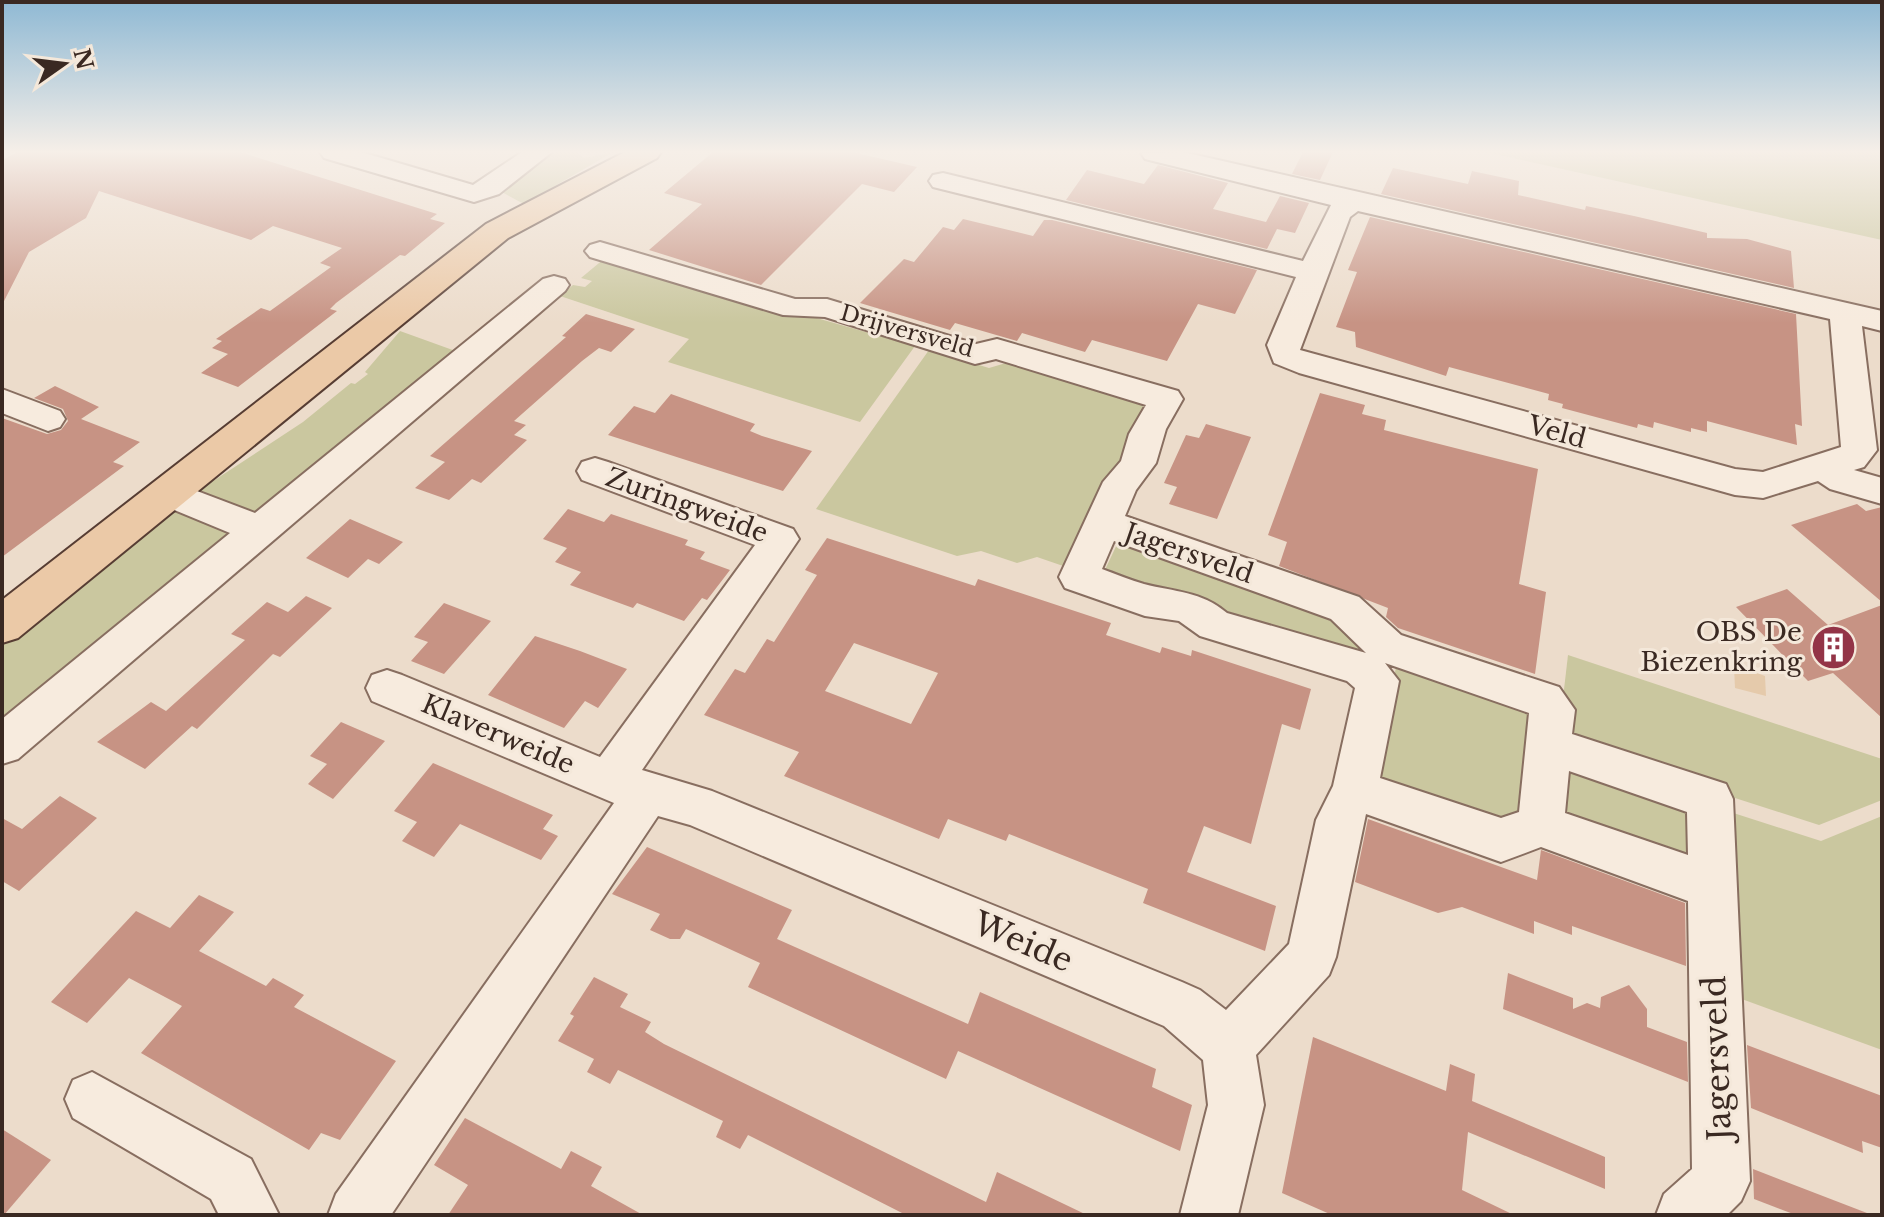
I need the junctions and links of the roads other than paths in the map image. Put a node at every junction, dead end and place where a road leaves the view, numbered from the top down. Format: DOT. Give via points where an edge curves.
graph roads {
  1 [pos="556,209"];
  2 [pos="1055,209"];
  3 [pos="1344,209"];
  4 [pos="1383,209"];
  5 [pos="600,251"];
  6 [pos="1314,273"];
  7 [pos="554,285"];
  8 [pos="1845,313"];
  9 [pos="1882,321"];
  10 [pos="2,400"];
  11 [pos="48,419"];
  12 [pos="1824,467"];
  13 [pos="595,471"];
  14 [pos="1882,491"];
  15 [pos="168,493"];
  16 [pos="1103,523"];
  17 [pos="260,530"];
  18 [pos="2,625"];
  19 [pos="387,688"];
  20 [pos="2,745"];
  21 [pos="1548,745"];
  22 [pos="628,787"];
  23 [pos="1355,790"];
  24 [pos="1541,826"];
  25 [pos="1712,886"];
  26 [pos="1228,1046"];
  27 [pos="92,1099"];
  28 [pos="250,1215"];
  29 [pos="357,1215"];
  30 [pos="1209,1215"];
  31 [pos="1685,1215"];
  1 -- 15 [label="main road" via="475,253"];
  2 -- 6 [label="street"];
  3 -- 6 [label="street, Veld"];
  4 -- 8 [label="street"];
  5 -- 16 [label="street, Drijversveld" via="794,308 827,308 975,354 997,349 1166,399 1139,462 1121,482"];
  6 -- 12 [label="street, Veld" via="1283,345 1285,356 1297,362 1735,482 1763,485"];
  7 -- 17 [label="street"];
  8 -- 9 [label="street"];
  8 -- 12 [label="street, Veld" via="1859,450"];
  10 -- 11 [label="street"];
  12 -- 14 [label="street" via="1843,480"];
  13 -- 22 [label="street, Zuringweide" via="780,539"];
  15 -- 17 [label="street"];
  15 -- 18 [label="main road"];
  16 -- 21 [label="street, Jagersveld" via="1345,608 1387,647 1544,700 1553,710"];
  16 -- 23 [label="street, Jagersveld" via="1079,577 1148,601 1197,610 1214,625 1360,668 1378,681"];
  17 -- 20 [label="street"];
  19 -- 22 [label="street, Klaverweide"];
  21 -- 24 [label="street, Jagersveld"];
  21 -- 25 [label="street, Jagersveld" via="1710,799"];
  22 -- 26 [label="street, Weide" via="696,806 1182,1008"];
  22 -- 29 [label="street"];
  23 -- 24 [label="street" via="1501,840"];
  23 -- 26 [label="street, Jagersveld" via="1339,820 1311,957"];
  24 -- 25 [label="street"];
  25 -- 31 [label="street, Jagersveld" via="1721,1181"];
  26 -- 30 [label="street" via="1236,1105"];
  27 -- 28 [label="street" via="231,1179"];
}
